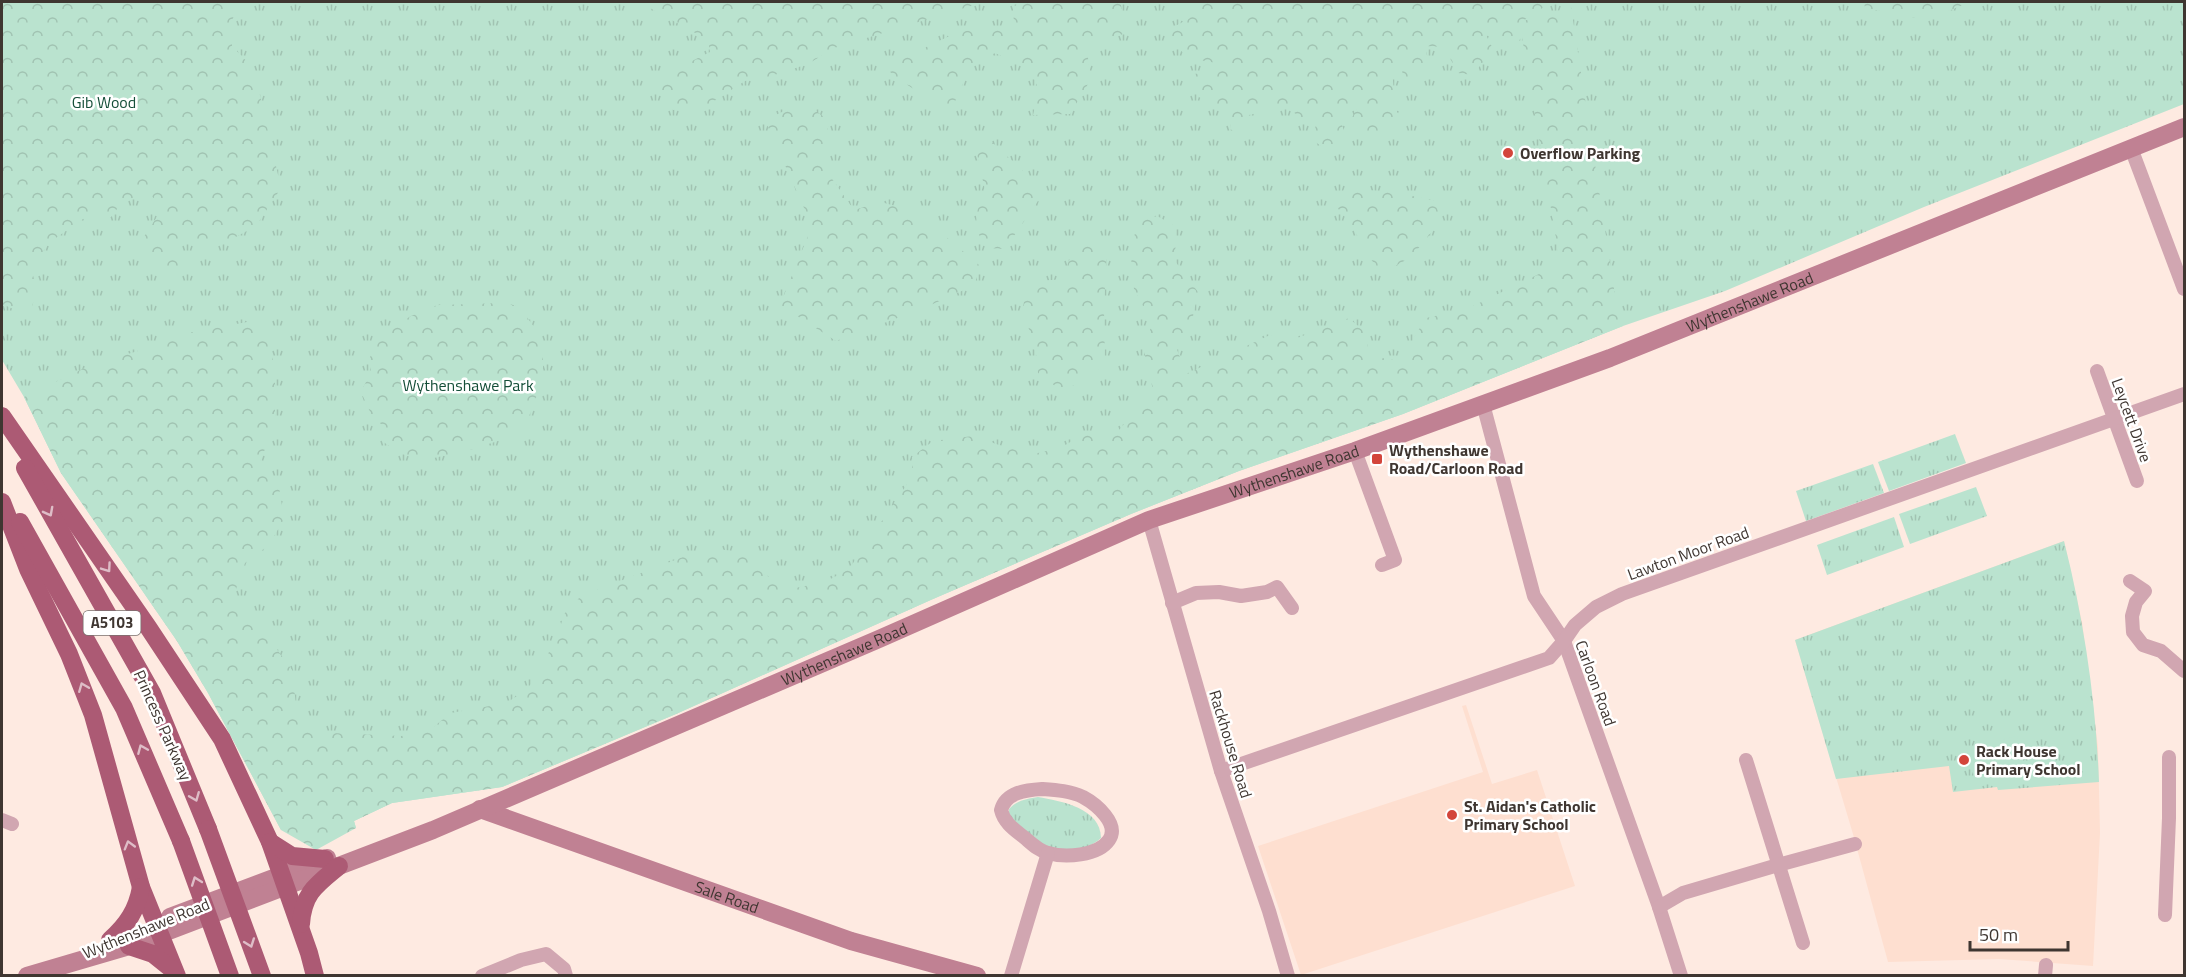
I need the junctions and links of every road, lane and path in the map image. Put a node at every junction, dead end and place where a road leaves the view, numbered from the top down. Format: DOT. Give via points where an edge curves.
graph roads {
  1 [pos="2184,127"];
  2 [pos="2131,148"];
  3 [pos="2184,289"];
  4 [pos="2097,371"];
  5 [pos="2184,393"];
  6 [pos="1483,404"];
  7 [pos="2,417"];
  8 [pos="2113,418"];
  9 [pos="2,424"];
  10 [pos="1355,451"];
  11 [pos="2137,481"];
  12 [pos="2,489"];
  13 [pos="2,502"];
  14 [pos="1149,520"];
  15 [pos="1395,560"];
  16 [pos="2130,581"];
  17 [pos="1172,603"];
  18 [pos="1292,608"];
  19 [pos="1564,641"];
  20 [pos="2184,671"];
  21 [pos="2169,757"];
  22 [pos="1746,760"];
  23 [pos="1221,771"];
  24 [pos="480,809"];
  25 [pos="2169,818"];
  26 [pos="2184,819"];
  27 [pos="270,842"];
  28 [pos="1856,844"];
  29 [pos="1048,853"];
  30 [pos="332,863"];
  31 [pos="1778,865"];
  32 [pos="284,881"];
  33 [pos="141,887"];
  34 [pos="1659,907"];
  35 [pos="2165,915"];
  36 [pos="158,928"];
  37 [pos="301,929"];
  38 [pos="110,940"];
  39 [pos="1803,943"];
  40 [pos="129,946"];
  41 [pos="63,964"];
  42 [pos="27,975"];
  43 [pos="176,975"];
  44 [pos="230,975"];
  45 [pos="262,975"];
  46 [pos="315,975"];
  47 [pos="482,975"];
  48 [pos="566,975"];
  49 [pos="976,975"];
  50 [pos="1011,975"];
  51 [pos="1288,975"];
  52 [pos="1680,975"];
  1 -- 2 [label="main road, Wythenshawe Road"];
  2 -- 3 [label="street"];
  2 -- 6 [label="main road, Wythenshawe Road" via="1610,358"];
  4 -- 8 [label="street, Leycett Drive"];
  5 -- 8 [label="street, Lawton Moor Road"];
  6 -- 10 [label="main road, Wythenshawe Road"];
  6 -- 19 [label="street, Carloon Road" via="1534,596"];
  7 -- 27 [label="highway, one-way" via="222,739"];
  8 -- 11 [label="street, Leycett Drive"];
  8 -- 19 [label="street, Lawton Moor Road" via="1622,594 1596,607"];
  9 -- 45 [label="highway, Princess Parkway / A5103, one-way, bridge" via="152,693"];
  10 -- 14 [label="main road, Wythenshawe Road"];
  10 -- 15 [label="street"];
  44 -- 12 [label="highway, Princess Parkway / A5103, one-way, bridge" via="181,841 124,708"];
  33 -- 13 [label="highway, one-way" via="90,706"];
  14 -- 17 [label="street, Rackhouse Road"];
  14 -- 24 [label="main road, Wythenshawe Road"];
  16 -- 20 [label="street" via="2145,591 2136,602 2133,632 2143,645 2161,651"];
  17 -- 18 [label="street" via="1196,592 1241,596 1277,587"];
  17 -- 23 [label="street, Rackhouse Road"];
  19 -- 23 [label="street, Lawton Moor Road" via="1549,658"];
  19 -- 34 [label="street, Carloon Road"];
  21 -- 25 [label="street"];
  22 -- 31 [label="street"];
  23 -- 51 [label="street, Rackhouse Road"];
  24 -- 30 [label="main road, Wythenshawe Road"];
  24 -- 49 [label="main road, Sale Road" via="851,940"];
  25 -- 26 [label="street"];
  25 -- 35 [label="street"];
  27 -- 30 [label="highway" via="291,856"];
  27 -- 32 [label="highway"];
  28 -- 31 [label="street"];
  29 -- 29 [label="street" via="1073,855 1101,849 1112,833 1111,825 1101,811 1082,797 1063,791 1024,790 1003,802 1001,810 1008,824"];
  29 -- 50 [label="street"];
  30 -- 32 [label="main road, Wythenshawe Road"];
  30 -- 37 [label="highway" via="304,902"];
  31 -- 34 [label="street" via="1683,893"];
  31 -- 39 [label="street"];
  32 -- 36 [label="main road, Wythenshawe Road"];
  32 -- 37 [label="highway"];
  33 -- 36 [label="highway"];
  33 -- 38 [label="highway" via="134,912"];
  34 -- 52 [label="street, Carloon Road"];
  36 -- 38 [label="main road, Wythenshawe Road"];
  36 -- 40 [label="main road, Wythenshawe Road"];
  36 -- 43 [label="highway"];
  37 -- 46 [label="highway"];
  38 -- 41 [label="main road, Wythenshawe Road"];
  40 -- 41 [label="main road, Wythenshawe Road"];
  40 -- 43 [label="highway" via="153,954"];
  41 -- 42 [label="main road"];
  47 -- 48 [label="street" via="546,954"];
}
